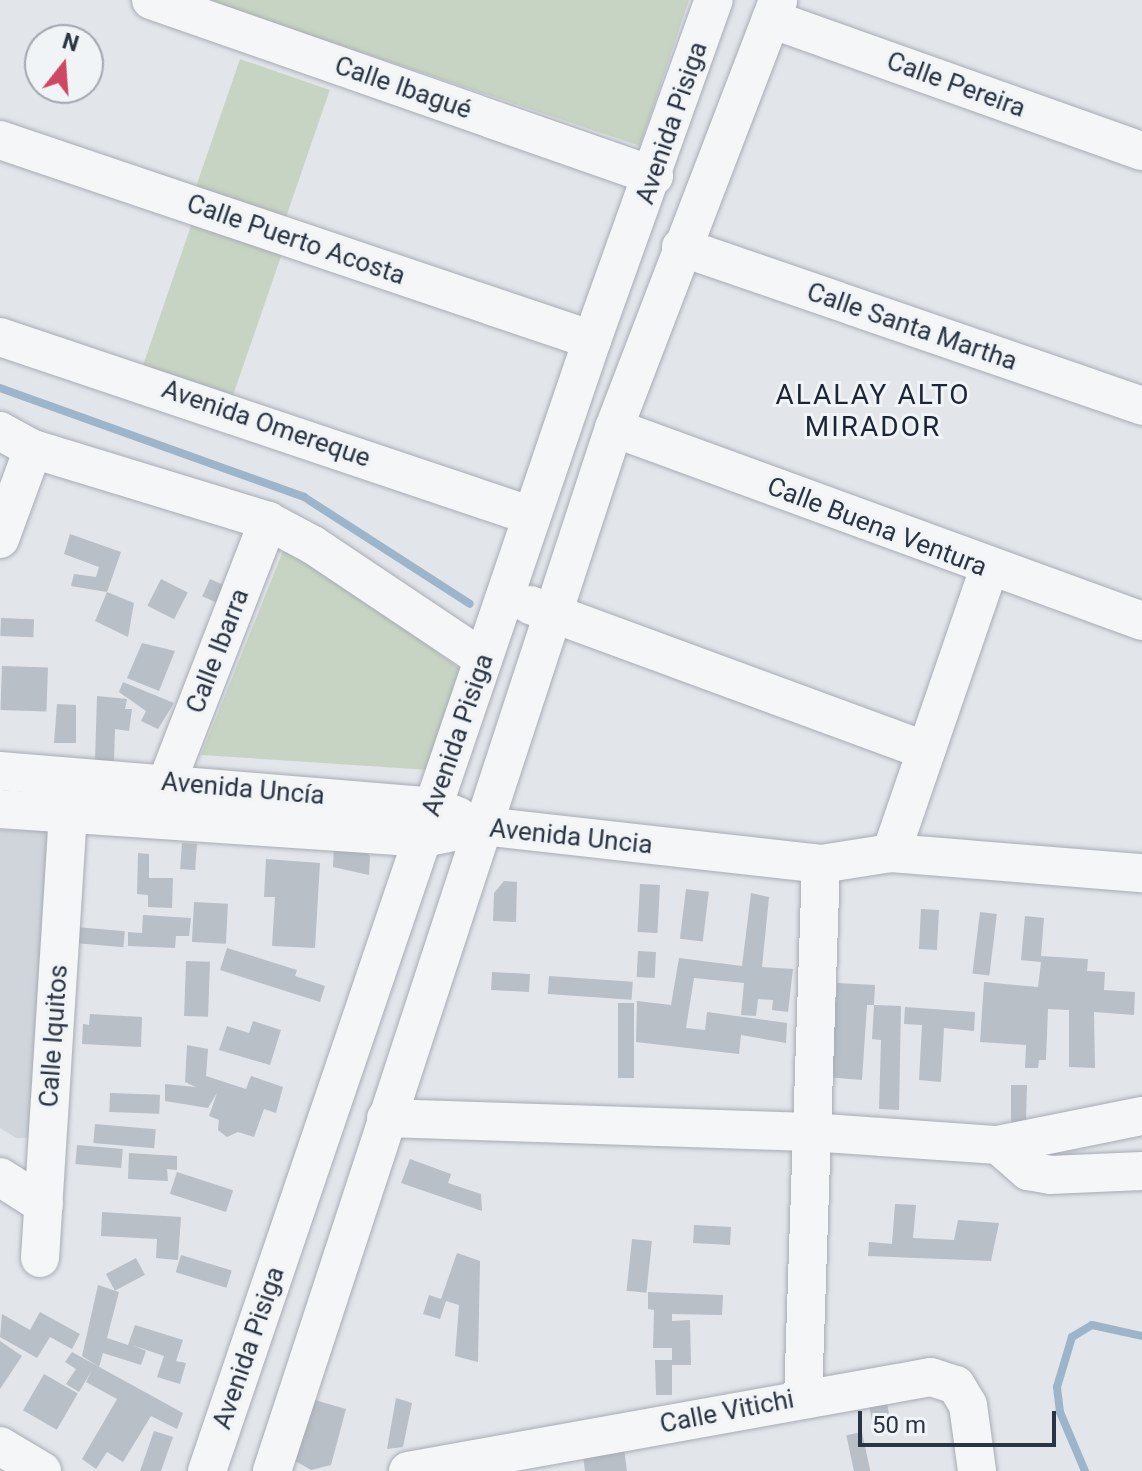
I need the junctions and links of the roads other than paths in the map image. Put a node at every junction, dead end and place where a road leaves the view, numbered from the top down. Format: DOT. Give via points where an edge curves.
graph roads {
  1 [pos="151,0"];
  2 [pos="714,0"];
  3 [pos="774,9"];
  4 [pos="0,140"];
  5 [pos="1142,151"];
  6 [pos="654,176"];
  7 [pos="681,247"];
  8 [pos="0,337"];
  9 [pos="592,340"];
  10 [pos="1142,406"];
  11 [pos="614,428"];
  12 [pos="0,431"];
  13 [pos="33,449"];
  14 [pos="532,516"];
  15 [pos="268,521"];
  16 [pos="0,539"];
  17 [pos="989,569"];
  18 [pos="504,598"];
  19 [pos="553,611"];
  20 [pos="1142,621"];
  21 [pos="483,659"];
  22 [pos="926,751"];
  23 [pos="0,771"];
  24 [pos="167,782"];
  25 [pos="0,809"];
  26 [pos="68,814"];
  27 [pos="429,822"];
  28 [pos="483,826"];
  29 [pos="891,853"];
  30 [pos="821,864"];
  31 [pos="1142,873"];
  32 [pos="1142,1116"];
  33 [pos="386,1118"];
  34 [pos="810,1132"];
  35 [pos="998,1145"];
  36 [pos="1142,1171"];
  37 [pos="0,1177"];
  38 [pos="44,1205"];
  39 [pos="40,1258"];
  40 [pos="803,1398"];
  41 [pos="0,1446"];
  42 [pos="42,1471"];
  43 [pos="207,1471"];
  44 [pos="272,1471"];
  45 [pos="408,1471"];
  46 [pos="977,1471"];
  1 -- 6 [label="street, Calle Ibagué"];
  2 -- 6 [label="street, Avenida Pisiga"];
  3 -- 5 [label="street, Calle Pereira"];
  3 -- 7 [label="street, Avenida Pisiga"];
  4 -- 9 [label="street, Calle Puerto Acosta"];
  6 -- 9 [label="street, Avenida Pisiga"];
  7 -- 10 [label="street, Calle Santa Martha"];
  7 -- 11 [label="street, Avenida Pisiga"];
  8 -- 14 [label="street, Avenida Omereque"];
  9 -- 14 [label="street, Avenida Pisiga"];
  11 -- 17 [label="street, Calle Buena Ventura"];
  11 -- 19 [label="street, Avenida Pisiga"];
  12 -- 13 [label="street"];
  13 -- 15 [label="street"];
  13 -- 16 [label="street"];
  14 -- 18 [label="street, Avenida Pisiga"];
  15 -- 21 [label="street" via="313,545"];
  15 -- 24 [label="street, Calle Ibarra"];
  17 -- 20 [label="street, Calle Buena Ventura"];
  17 -- 22 [label="street"];
  18 -- 19 [label="street"];
  18 -- 21 [label="street, Avenida Pisiga"];
  19 -- 22 [label="street"];
  19 -- 28 [label="street, Avenida Pisiga"];
  21 -- 27 [label="street, Avenida Pisiga"];
  22 -- 29 [label="street"];
  23 -- 24 [label="street, Avenida Uncía"];
  24 -- 27 [label="street, Avenida Uncía"];
  25 -- 26 [label="street, Avenida Uncia"];
  26 -- 27 [label="street, Avenida Uncia"];
  26 -- 38 [label="street, Calle Iquitos"];
  27 -- 28 [label="street, Avenida Uncia"];
  27 -- 43 [label="street, Avenida Pisiga"];
  28 -- 30 [label="street, Avenida Uncia"];
  28 -- 33 [label="street, Avenida Pisiga"];
  29 -- 30 [label="street, Avenida Uncia"];
  29 -- 31 [label="street, Avenida Uncia"];
  30 -- 34 [label="street"];
  32 -- 35 [label="street"];
  33 -- 34 [label="street"];
  33 -- 44 [label="street, Avenida Pisiga"];
  34 -- 35 [label="street"];
  34 -- 40 [label="street"];
  35 -- 36 [label="street" via="1028,1171 1050,1175"];
  37 -- 38 [label="street"];
  38 -- 39 [label="street, Calle Iquitos"];
  40 -- 45 [label="street, Calle Vitichi"];
  40 -- 46 [label="street, Calle Vitichi" via="931,1377 956,1385 968,1405"];
  41 -- 42 [label="street"];
}
